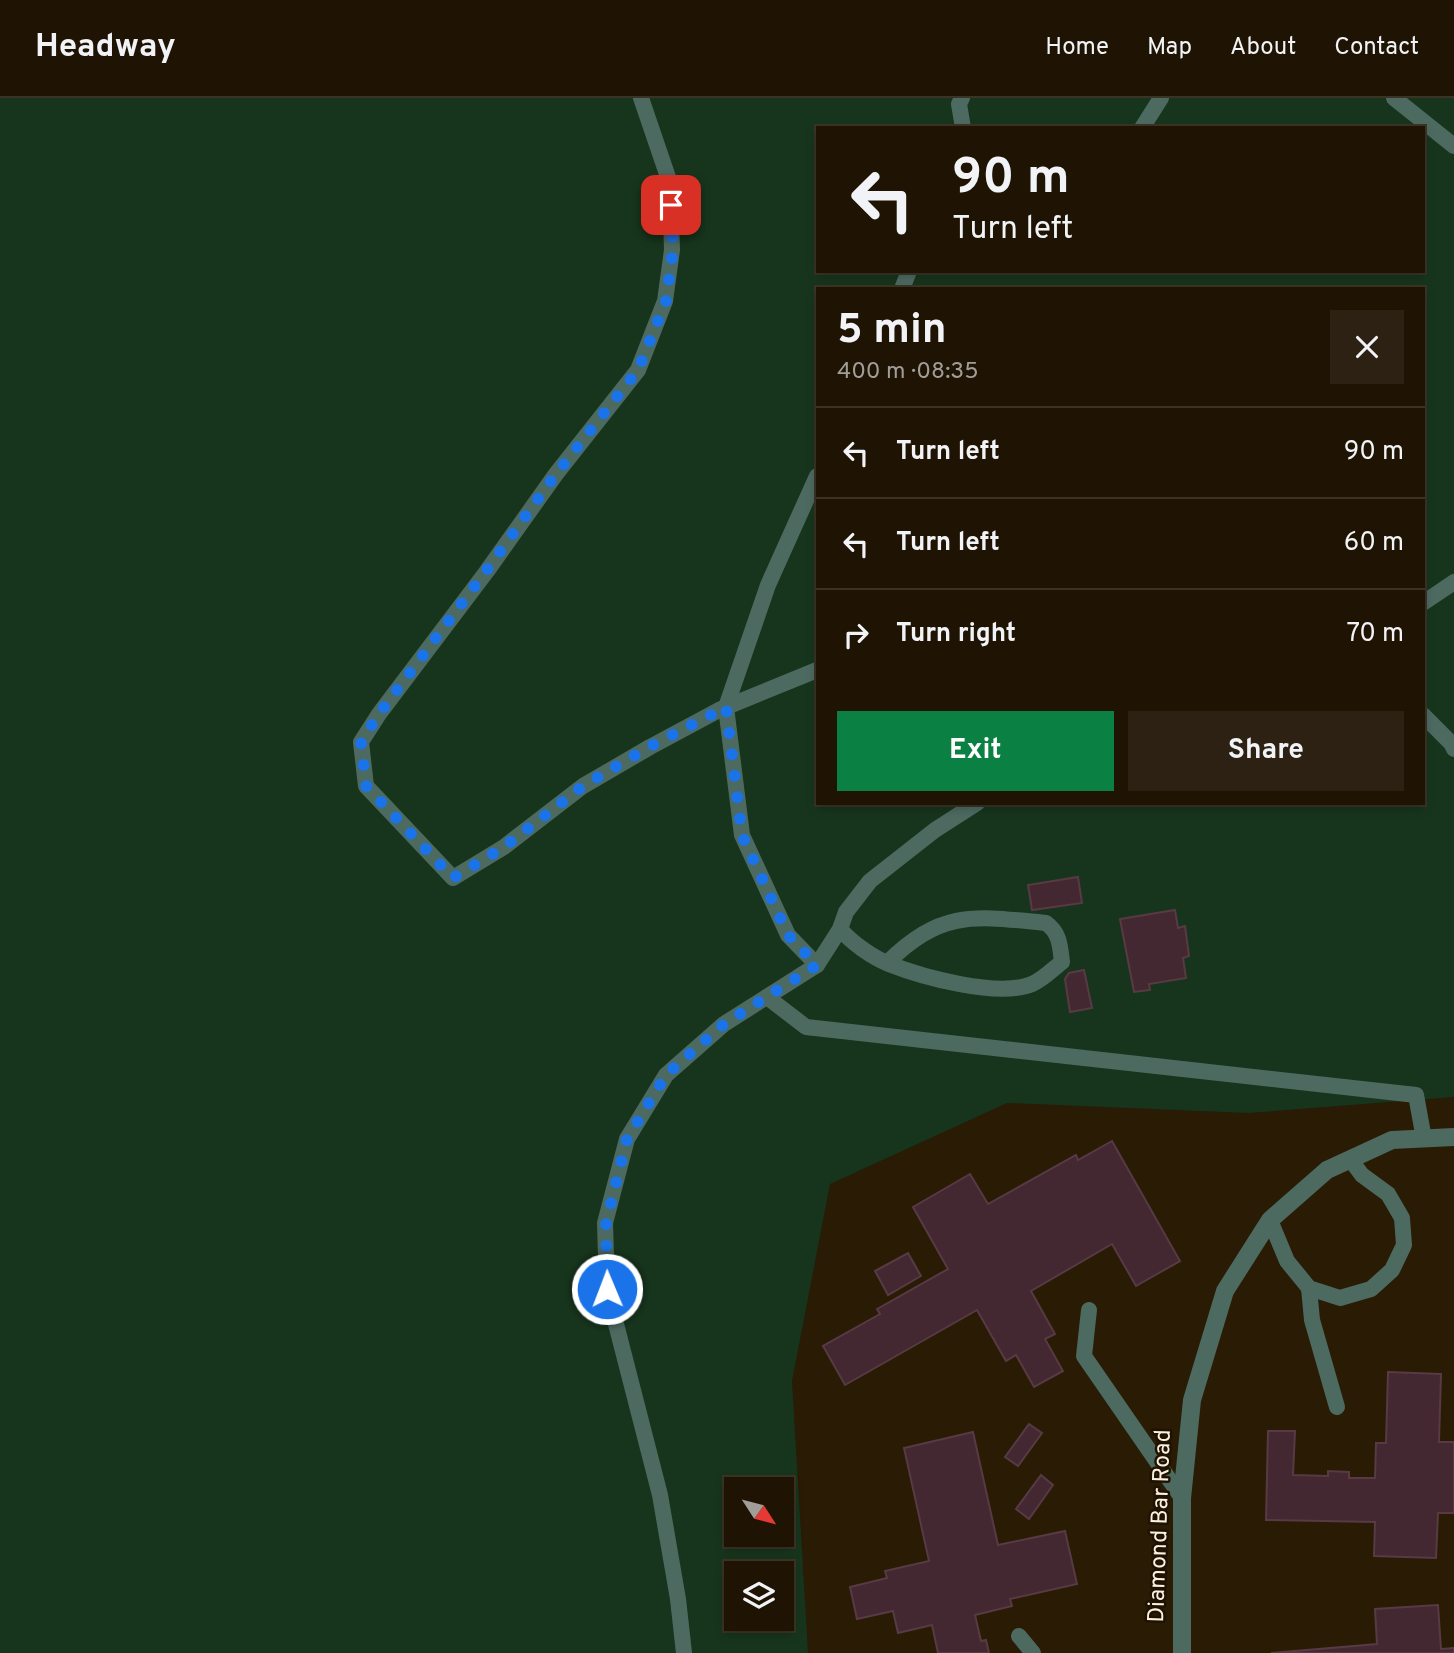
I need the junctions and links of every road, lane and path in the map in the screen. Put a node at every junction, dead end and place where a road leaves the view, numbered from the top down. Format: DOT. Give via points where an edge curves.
graph roads {
  1 [pos="641,98"];
  2 [pos="962,98"];
  3 [pos="1161,98"];
  4 [pos="1394,98"];
  5 [pos="962,126"];
  6 [pos="1143,126"];
  7 [pos="1454,146"];
  8 [pos="816,478"];
  9 [pos="1454,582"];
  10 [pos="1425,602"];
  11 [pos="816,670"];
  12 [pos="726,707"];
  13 [pos="1425,717"];
  14 [pos="1454,748"];
  15 [pos="974,805"];
  16 [pos="841,929"];
  17 [pos="887,963"];
  18 [pos="817,965"];
  19 [pos="767,997"];
  20 [pos="1454,1137"];
  21 [pos="1424,1139"];
  22 [pos="1350,1159"];
  23 [pos="1270,1220"];
  24 [pos="1309,1288"];
  25 [pos="1089,1310"];
  26 [pos="1336,1407"];
  27 [pos="1182,1498"];
  28 [pos="1019,1636"];
  29 [pos="684,1653"];
  30 [pos="1033,1653"];
  31 [pos="1182,1653"];
  1 -- 12 [label="lane" via="670,183 673,250 666,301 638,370 556,474 361,742 366,786 453,878 504,847 583,786"];
  2 -- 5 [label="lane"];
  3 -- 6 [label="lane"];
  4 -- 7 [label="lane"];
  8 -- 12 [label="lane" via="768,584"];
  9 -- 10 [label="lane"];
  11 -- 12 [label="lane"];
  12 -- 18 [label="lane" via="742,835 788,935"];
  13 -- 14 [label="lane"];
  15 -- 16 [label="lane" via="870,881 846,912"];
  16 -- 17 [label="lane"];
  16 -- 18 [label="lane"];
  17 -- 17 [label="lane" via="953,984 1010,989 1032,984 1062,962 1055,929 1046,923 978,917 945,923 907,943"];
  18 -- 19 [label="lane"];
  19 -- 21 [label="lane" via="806,1027 1416,1096"];
  19 -- 29 [label="lane" via="724,1024 666,1075 627,1139 606,1223 607,1289 660,1494"];
  20 -- 21 [label="street, Diamond Bar Road"];
  21 -- 22 [label="street, Diamond Bar Road" via="1392,1140"];
  22 -- 23 [label="street, Diamond Bar Road" via="1327,1170"];
  22 -- 24 [label="lane" via="1362,1175 1388,1194 1402,1218 1404,1245 1392,1270 1371,1289 1340,1297"];
  23 -- 24 [label="lane" via="1287,1261"];
  23 -- 27 [label="street, Diamond Bar Road" via="1225,1291 1192,1400"];
  24 -- 26 [label="lane" via="1312,1320"];
  25 -- 27 [label="lane" via="1084,1356"];
  27 -- 31 [label="street, Diamond Bar Road"];
  28 -- 30 [label="lane"];
}
